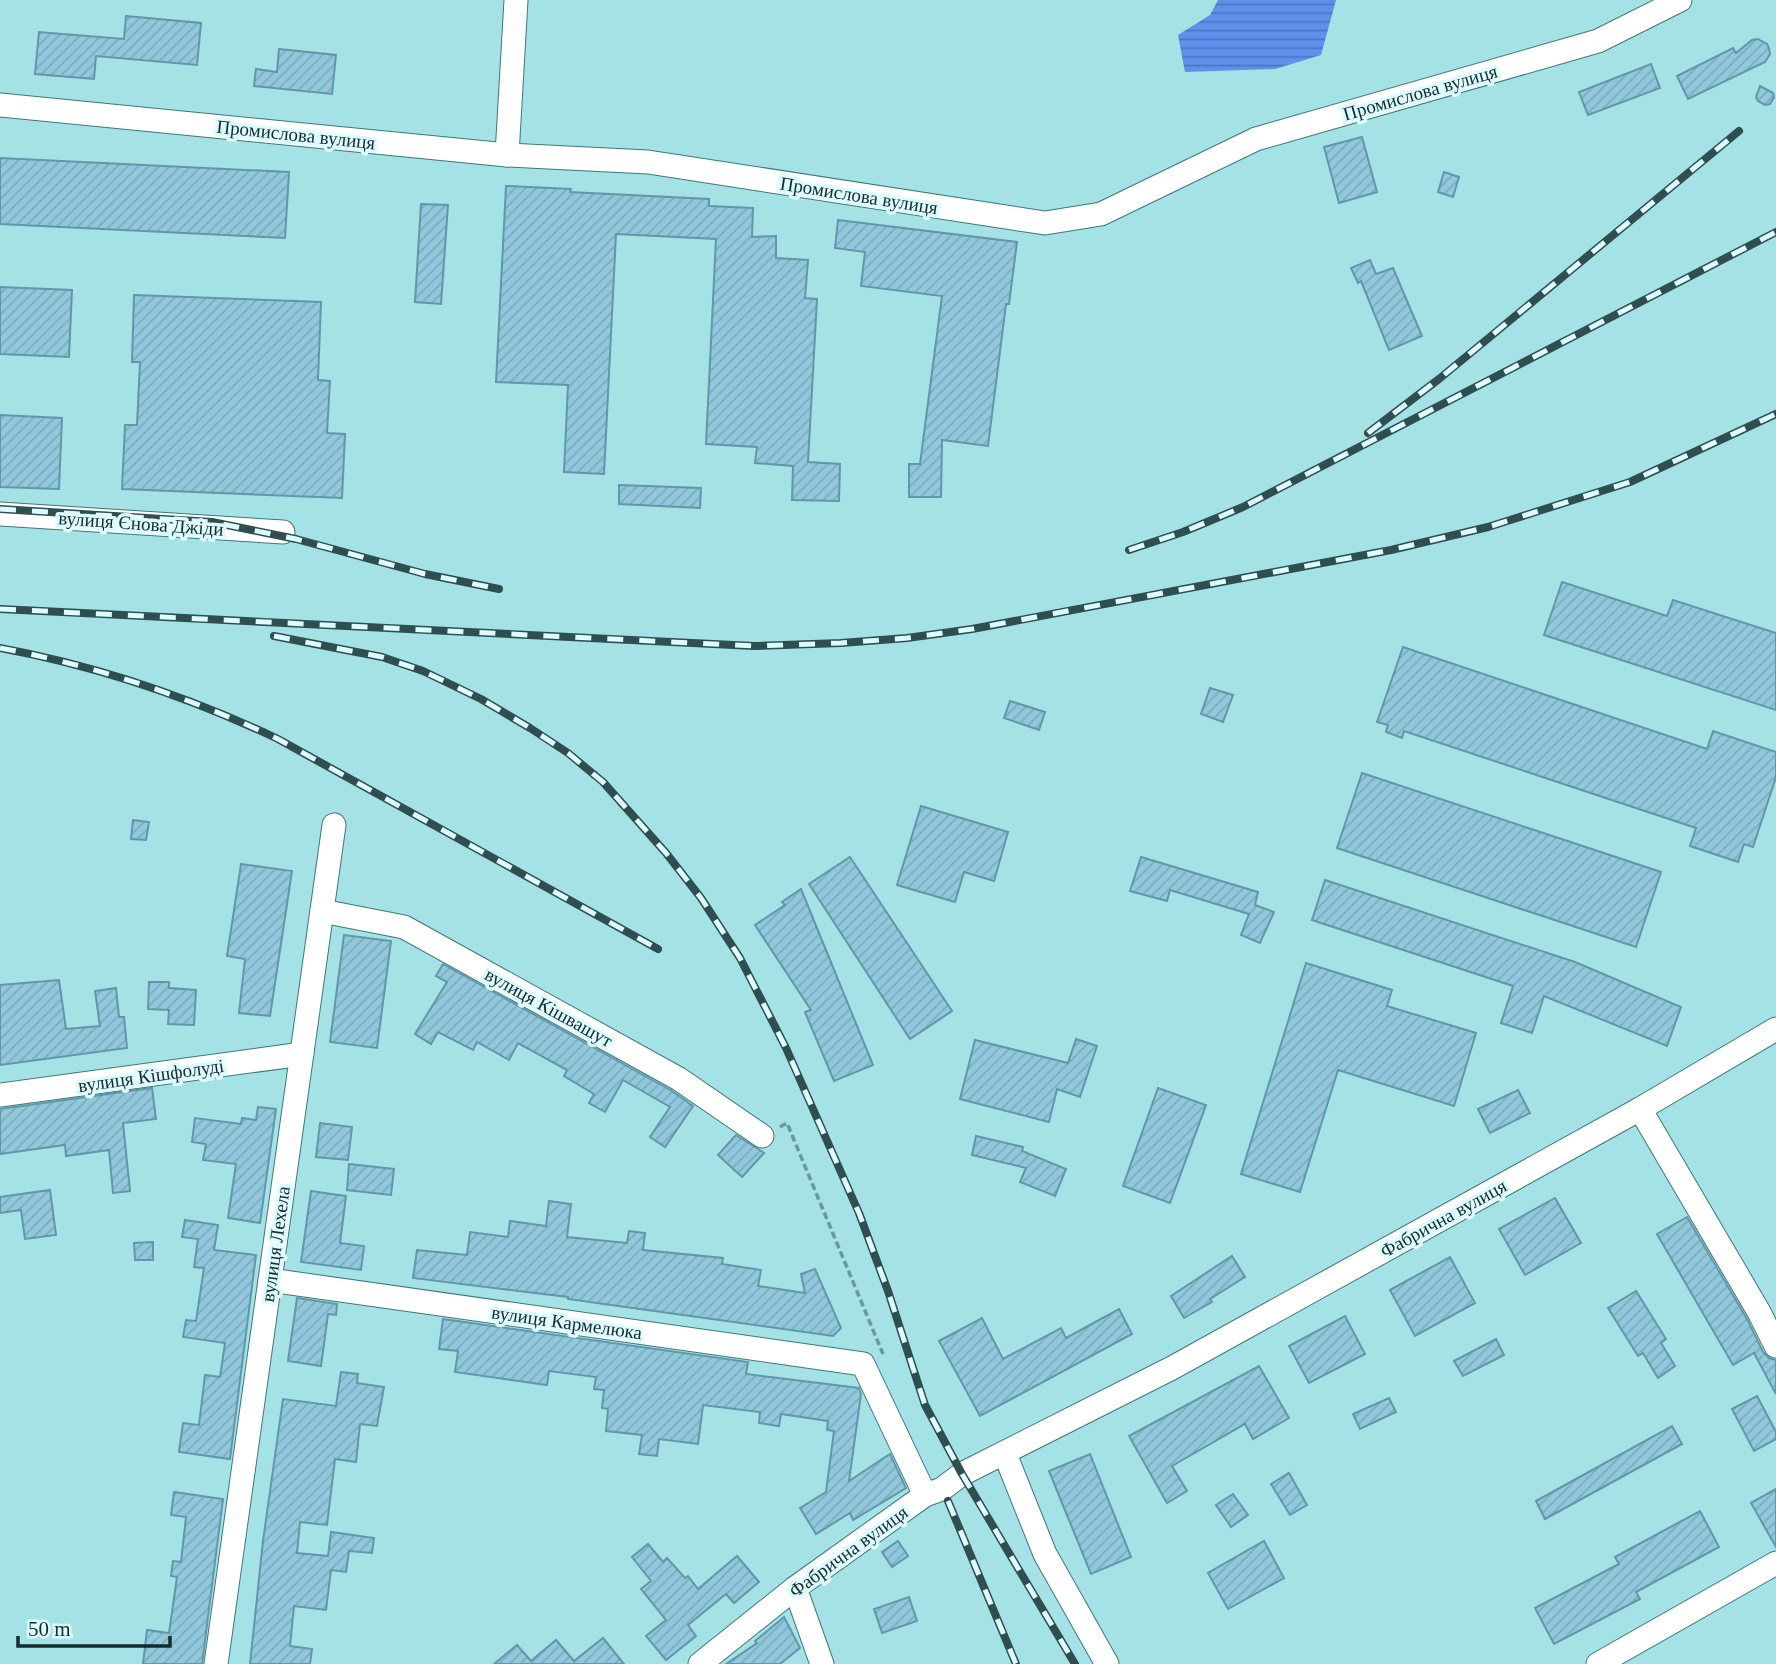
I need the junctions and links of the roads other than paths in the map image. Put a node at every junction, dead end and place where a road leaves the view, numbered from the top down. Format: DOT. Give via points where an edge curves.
graph roads {
  1 [pos="516,0"];
  2 [pos="1680,0"];
  3 [pos="0,104"];
  4 [pos="507,155"];
  5 [pos="0,514"];
  6 [pos="283,532"];
  7 [pos="334,825"];
  8 [pos="322,911"];
  9 [pos="1776,1030"];
  10 [pos="302,1054"];
  11 [pos="0,1095"];
  12 [pos="1640,1109"];
  13 [pos="762,1136"];
  14 [pos="270,1280"];
  15 [pos="1776,1346"];
  16 [pos="1005,1454"];
  17 [pos="925,1495"];
  18 [pos="1776,1563"];
  19 [pos="795,1588"];
  20 [pos="216,1664"];
  21 [pos="700,1664"];
  22 [pos="822,1664"];
  23 [pos="1107,1664"];
  24 [pos="1598,1664"];
  1 -- 4 [label="street"];
  2 -- 4 [label="street, Промислова вулиця" via="1598,41 1256,139 1101,214 1045,223 648,162"];
  3 -- 4 [label="street, Промислова вулиця"];
  5 -- 6 [label="street, вулиця Єнова Джіди"];
  7 -- 8 [label="street, вулиця Лехела"];
  8 -- 10 [label="street, вулиця Лехела"];
  8 -- 13 [label="street, вулиця Кішвашут" via="404,927 679,1079"];
  9 -- 12 [label="street, Фабрична вулиця"];
  10 -- 11 [label="street, вулиця Кішфолуді"];
  10 -- 14 [label="street, вулиця Лехела"];
  12 -- 15 [label="street"];
  12 -- 16 [label="street, Фабрична вулиця" via="1172,1368"];
  14 -- 17 [label="street, вулиця Кармелюка" via="863,1364"];
  14 -- 20 [label="street, вулиця Лехела"];
  16 -- 17 [label="street, Фабрична вулиця"];
  16 -- 23 [label="street" via="1045,1553"];
  17 -- 19 [label="street, Фабрична вулиця"];
  18 -- 24 [label="street"];
  19 -- 21 [label="street, Фабрична вулиця"];
  19 -- 22 [label="street"];
}
